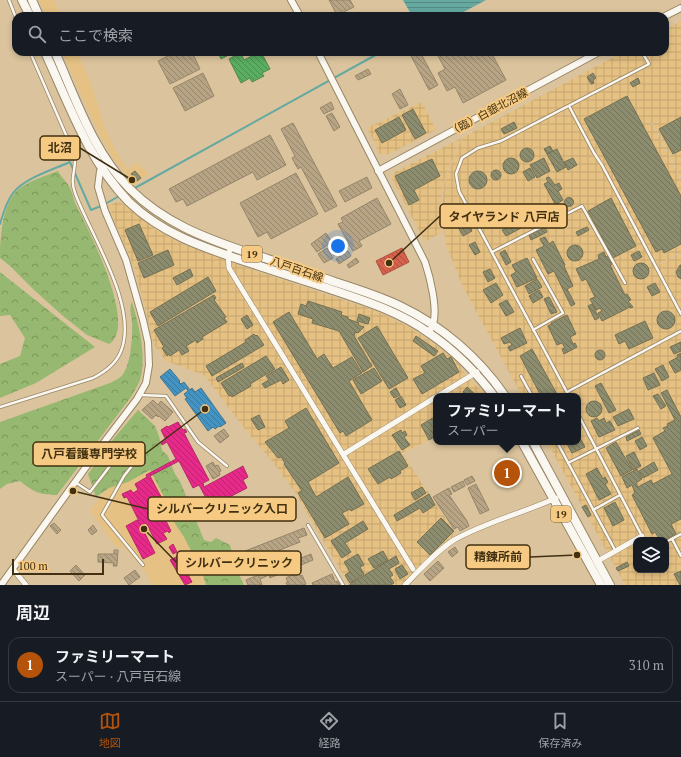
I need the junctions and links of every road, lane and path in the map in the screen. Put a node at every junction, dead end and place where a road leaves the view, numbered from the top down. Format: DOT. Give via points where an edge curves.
graph roads {
  1 [pos="9,0"];
  2 [pos="22,0"];
  3 [pos="32,0"];
  4 [pos="292,0"];
  5 [pos="681,8"];
  6 [pos="14,12"];
  7 [pos="28,12"];
  8 [pos="37,12"];
  9 [pos="298,12"];
  10 [pos="669,14"];
  11 [pos="32,56"];
  12 [pos="48,56"];
  13 [pos="57,56"];
  14 [pos="320,56"];
  15 [pos="592,56"];
  16 [pos="644,56"];
  17 [pos="569,106"];
  18 [pos="652,122"];
  19 [pos="105,166"];
  20 [pos="378,171"];
  21 [pos="681,178"];
  22 [pos="231,246"];
  23 [pos="492,252"];
  24 [pos="681,252"];
  25 [pos="228,256"];
  26 [pos="533,258"];
  27 [pos="656,266"];
  28 [pos="625,283"];
  29 [pos="681,314"];
  30 [pos="433,325"];
  31 [pos="533,330"];
  32 [pos="681,331"];
  33 [pos="428,332"];
  34 [pos="483,367"];
  35 [pos="475,373"];
  36 [pos="522,376"];
  37 [pos="567,392"];
  38 [pos="443,393"];
  39 [pos="492,393"];
  40 [pos="503,393"];
  41 [pos="530,393"];
  42 [pos="139,395"];
  43 [pos="433,399"];
  44 [pos="0,407"];
  45 [pos="581,420"];
  46 [pos="638,428"];
  47 [pos="524,445"];
  48 [pos="534,445"];
  49 [pos="559,445"];
  50 [pos="596,449"];
  51 [pos="344,454"];
  52 [pos="568,463"];
  53 [pos="227,466"];
  54 [pos="75,482"];
  55 [pos="562,495"];
  56 [pos="620,495"];
  57 [pos="553,499"];
  58 [pos="593,510"];
  59 [pos="308,525"];
  60 [pos="681,534"];
  61 [pos="642,537"];
  62 [pos="672,539"];
  63 [pos="669,540"];
  64 [pos="633,543"];
  65 [pos="615,551"];
  66 [pos="681,556"];
  67 [pos="593,563"];
  68 [pos="143,564"];
  69 [pos="13,569"];
  70 [pos="413,569"];
  71 [pos="1,585"];
  72 [pos="26,585"];
  73 [pos="343,585"];
  74 [pos="405,585"];
  75 [pos="601,585"];
  76 [pos="610,585"];
  1 -- 6 [label="lane"];
  2 -- 7 [label="main road"];
  3 -- 8 [label="main road"];
  4 -- 9 [label="street"];
  5 -- 10 [label="street"];
  11 -- 44 [label="lane" via="75,160 72,179 74,192 102,250 117,290 123,312 125,336 121,351 104,372 93,378"];
  12 -- 19 [label="main road, 八戸百石線 / 19" via="85,141"];
  13 -- 19 [label="main road, 八戸百石線 / 19"];
  14 -- 20 [label="street"];
  15 -- 20 [label="street, （臨）白銀北沼線"];
  16 -- 17 [label="lane" via="649,64"];
  17 -- 23 [label="lane" via="501,141 478,148 462,158 456,174 459,191"];
  17 -- 27 [label="lane"];
  18 -- 21 [label="path"];
  19 -- 22 [label="main road, 八戸百石線 / 19" via="157,212 195,233"];
  19 -- 25 [label="main road, 八戸百石線 / 19" via="130,202 156,223 186,240"];
  19 -- 42 [label="street" via="98,176 99,192 133,282 148,342 149,365 146,383"];
  20 -- 30 [label="street" via="430,275"];
  22 -- 25 [label="street"];
  22 -- 30 [label="main road, 八戸百石線 / 19" via="382,298"];
  23 -- 28 [label="lane" via="582,206"];
  23 -- 31 [label="lane"];
  24 -- 27 [label="path"];
  25 -- 33 [label="main road, 八戸百石線 / 19" via="371,303"];
  25 -- 51 [label="street" via="229,268"];
  26 -- 31 [label="lane" via="563,313"];
  27 -- 29 [label="lane"];
  30 -- 33 [label="street"];
  30 -- 34 [label="main road, 八戸百石線 / 19" via="460,345"];
  31 -- 37 [label="lane"];
  32 -- 37 [label="lane"];
  33 -- 35 [label="main road, 八戸百石線 / 19" via="453,351"];
  34 -- 35 [label="street"];
  34 -- 40 [label="main road, 八戸百石線 / 19"];
  35 -- 38 [label="street"];
  35 -- 39 [label="main road, 八戸百石線 / 19"];
  36 -- 41 [label="lane"];
  42 -- 53 [label="lane" via="166,396 198,442"];
  42 -- 54 [label="street"];
  43 -- 51 [label="street"];
  45 -- 50 [label="lane"];
  46 -- 50 [label="lane"];
  47 -- 57 [label="main road, 19"];
  48 -- 55 [label="main road, 19"];
  49 -- 52 [label="lane"];
  50 -- 52 [label="lane"];
  50 -- 56 [label="lane"];
  51 -- 70 [label="street"];
  52 -- 58 [label="lane"];
  54 -- 68 [label="lane" via="90,492 123,449 135,447 139,457 124,476 102,515"];
  54 -- 69 [label="street"];
  55 -- 57 [label="street"];
  55 -- 67 [label="main road, 19"];
  56 -- 58 [label="lane"];
  56 -- 61 [label="lane"];
  57 -- 67 [label="main road, 19"];
  57 -- 74 [label="street" via="453,540"];
  58 -- 65 [label="lane"];
  59 -- 73 [label="lane"];
  60 -- 62 [label="lane"];
  62 -- 63 [label="lane"];
  62 -- 66 [label="lane"];
  64 -- 65 [label="street"];
  65 -- 67 [label="street"];
  67 -- 75 [label="main road, 19"];
  67 -- 76 [label="main road, 19"];
  69 -- 71 [label="street"];
  69 -- 72 [label="street"];
}
